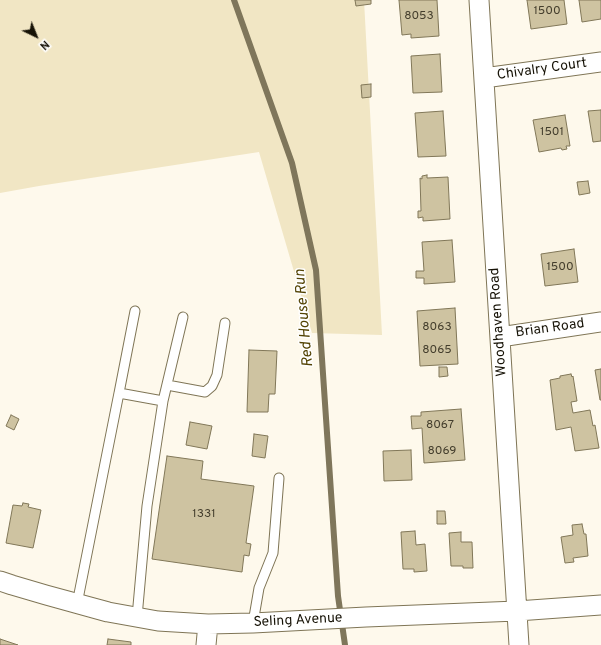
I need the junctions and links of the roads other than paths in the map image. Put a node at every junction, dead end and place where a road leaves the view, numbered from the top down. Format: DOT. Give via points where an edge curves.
graph roads {
  1 [pos="479,0"];
  2 [pos="601,62"];
  3 [pos="484,78"];
  4 [pos="135,311"];
  5 [pos="183,317"];
  6 [pos="601,322"];
  7 [pos="225,323"];
  8 [pos="500,337"];
  9 [pos="166,386"];
  10 [pos="120,393"];
  11 [pos="163,401"];
  12 [pos="279,478"];
  13 [pos="0,580"];
  14 [pos="77,604"];
  15 [pos="601,604"];
  16 [pos="517,611"];
  17 [pos="137,617"];
  18 [pos="208,624"];
  19 [pos="253,624"];
  20 [pos="206,645"];
  21 [pos="519,645"];
  1 -- 3 [label="street, Woodhaven Road"];
  2 -- 3 [label="street, Chivalry Court"];
  3 -- 8 [label="street, Woodhaven Road"];
  4 -- 10 [label="lane"];
  5 -- 9 [label="lane"];
  6 -- 8 [label="street, Brian Road"];
  7 -- 9 [label="lane" via="217,375 212,386 205,392"];
  8 -- 16 [label="street, Woodhaven Road"];
  9 -- 11 [label="lane"];
  10 -- 11 [label="lane"];
  10 -- 14 [label="lane"];
  11 -- 17 [label="lane" via="147,506"];
  12 -- 19 [label="lane" via="273,553 259,588"];
  13 -- 14 [label="street, Seling Avenue"];
  14 -- 17 [label="street, Seling Avenue"];
  15 -- 16 [label="street, Seling Avenue"];
  16 -- 19 [label="street, Seling Avenue"];
  16 -- 21 [label="street, Woodhaven Road"];
  17 -- 18 [label="street, Seling Avenue"];
  18 -- 19 [label="street, Seling Avenue"];
  18 -- 20 [label="street"];
}
